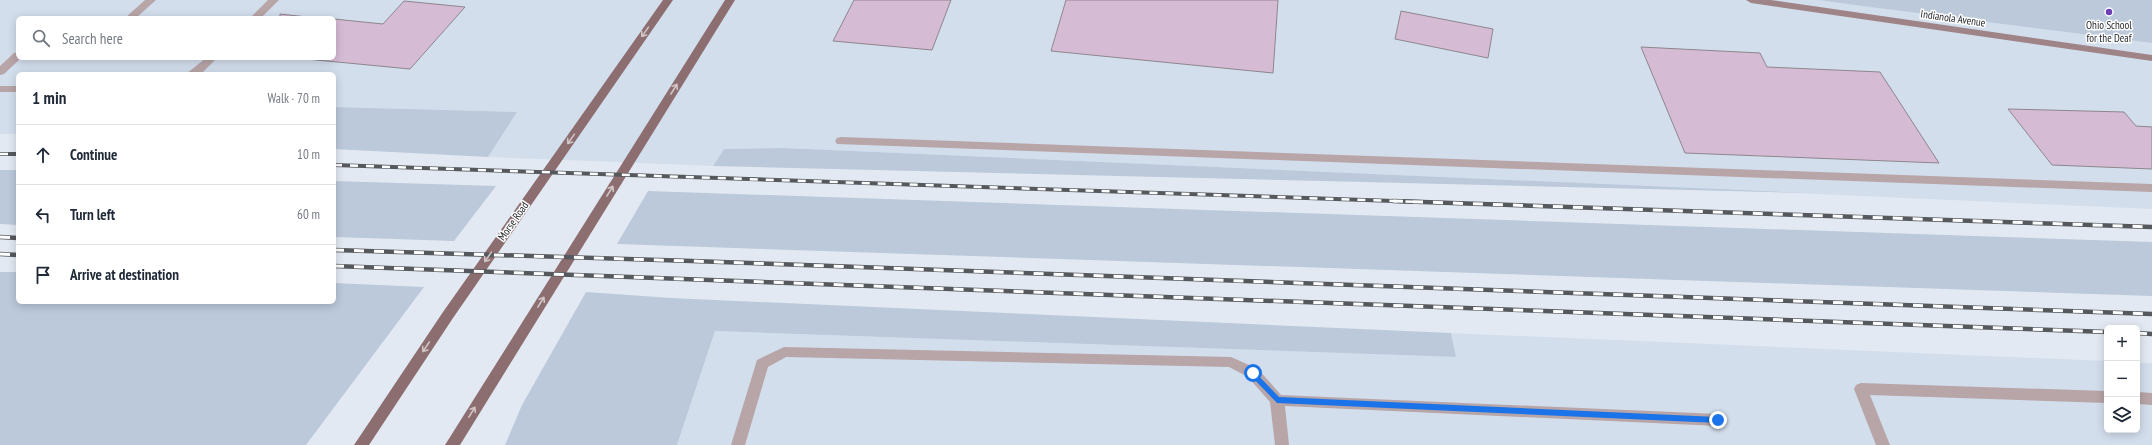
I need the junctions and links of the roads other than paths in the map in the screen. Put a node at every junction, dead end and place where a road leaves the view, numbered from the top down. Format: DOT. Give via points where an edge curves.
graph roads {
  1 [pos="151,0"];
  2 [pos="274,0"];
  3 [pos="668,0"];
  4 [pos="730,0"];
  5 [pos="1751,0"];
  6 [pos="132,16"];
  7 [pos="256,16"];
  8 [pos="16,57"];
  9 [pos="2152,58"];
  10 [pos="210,60"];
  11 [pos="0,72"];
  12 [pos="196,72"];
  13 [pos="0,89"];
  14 [pos="16,89"];
  15 [pos="841,141"];
  16 [pos="2152,188"];
  17 [pos="2104,397"];
  18 [pos="2140,398"];
  19 [pos="2152,399"];
  20 [pos="1277,400"];
  21 [pos="1718,420"];
  22 [pos="362,445"];
  23 [pos="452,445"];
  24 [pos="738,445"];
  25 [pos="1282,445"];
  26 [pos="1883,445"];
  1 -- 6 [label="lane"];
  2 -- 7 [label="lane"];
  3 -- 22 [label="main road, Morse Road, one-way" via="448,315"];
  23 -- 4 [label="main road, one-way"];
  5 -- 9 [label="main road, Indianola Avenue"];
  8 -- 11 [label="lane"];
  10 -- 12 [label="lane"];
  13 -- 14 [label="lane"];
  15 -- 16 [label="lane"];
  17 -- 26 [label="lane" via="1861,389"];
  18 -- 19 [label="lane"];
  20 -- 21 [label="lane"];
  20 -- 24 [label="lane" via="1253,373 1231,362 784,352 762,364"];
  20 -- 25 [label="lane"];
}
